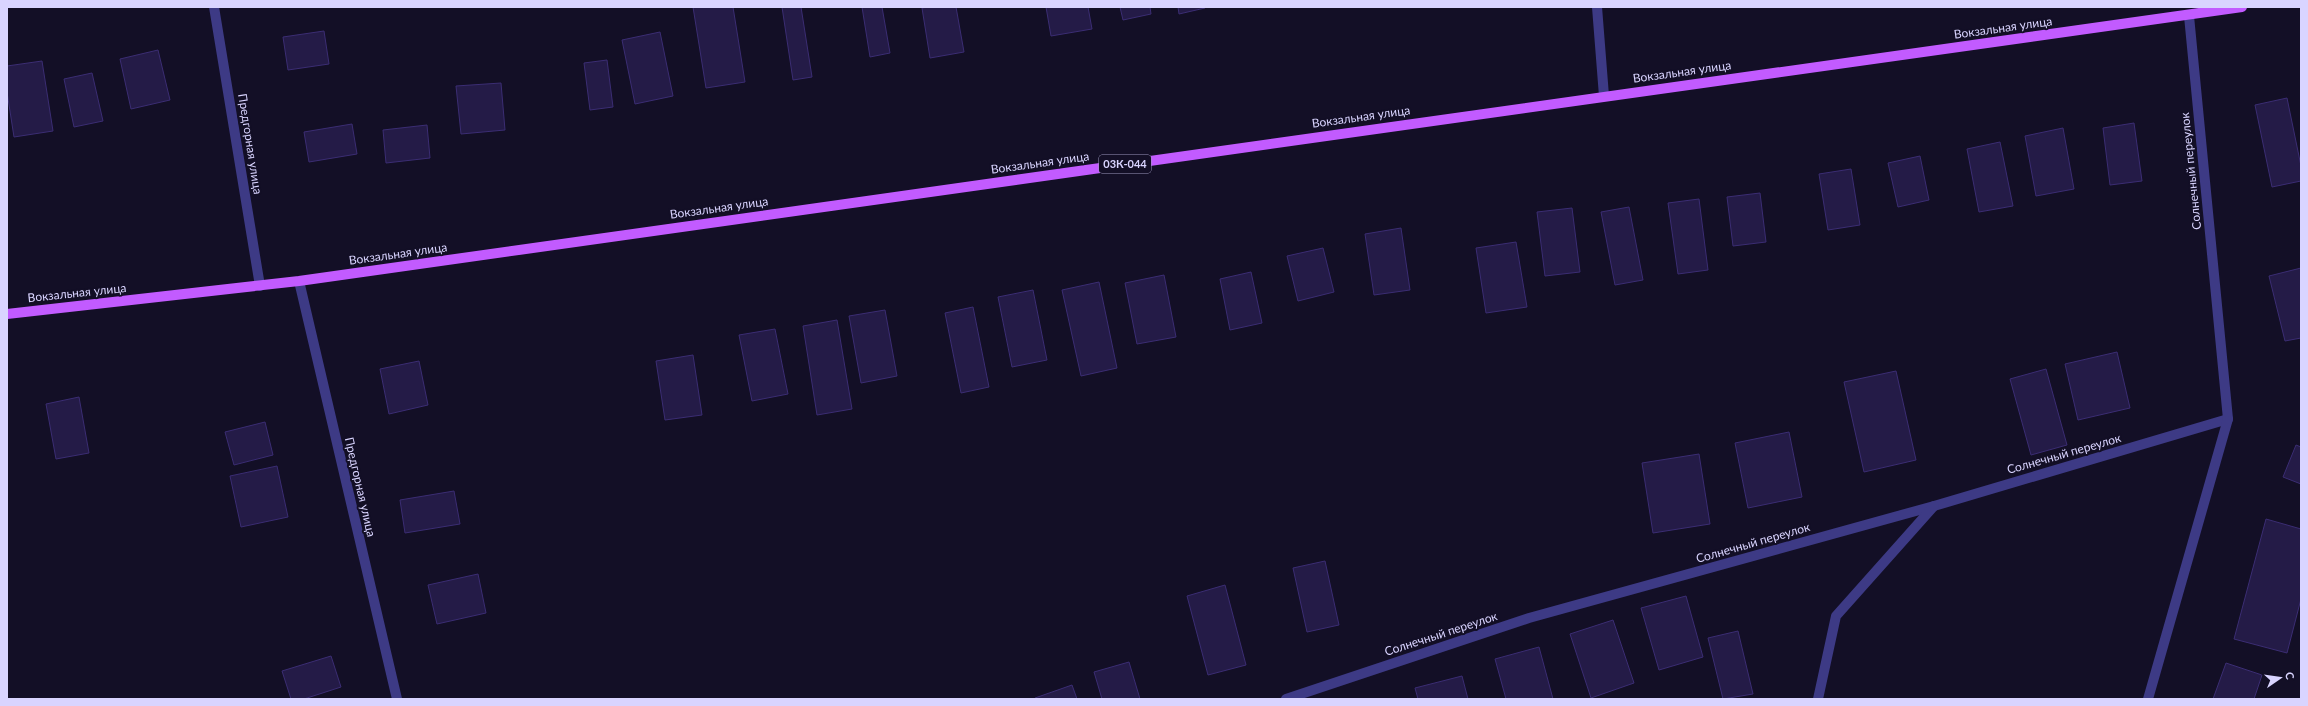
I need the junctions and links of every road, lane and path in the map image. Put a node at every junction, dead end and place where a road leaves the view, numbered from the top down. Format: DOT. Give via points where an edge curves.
graph roads {
  1 [pos="214,7"];
  2 [pos="1597,7"];
  3 [pos="2242,7"];
  4 [pos="2189,16"];
  5 [pos="1604,96"];
  6 [pos="299,281"];
  7 [pos="260,286"];
  8 [pos="7,314"];
  9 [pos="2228,419"];
  10 [pos="1934,506"];
  11 [pos="397,699"];
  12 [pos="1286,699"];
  13 [pos="1818,699"];
  14 [pos="2148,699"];
  1 -- 7 [label="street, Предгорная улица"];
  2 -- 5 [label="street"];
  3 -- 4 [label="main road, Вокзальная улица / 03К-044"];
  4 -- 5 [label="main road, Вокзальная улица / 03К-044"];
  4 -- 9 [label="street, Солнечный переулок"];
  5 -- 6 [label="main road, Вокзальная улица / 03К-044"];
  6 -- 7 [label="main road, Вокзальная улица / 03К-044"];
  6 -- 11 [label="street, Предгорная улица"];
  7 -- 8 [label="main road, Вокзальная улица / 03К-044"];
  9 -- 10 [label="street, Солнечный переулок"];
  9 -- 14 [label="street, Солнечный переулок"];
  10 -- 12 [label="street, Солнечный переулок" via="1529,618"];
  10 -- 13 [label="street" via="1836,616"];
}
